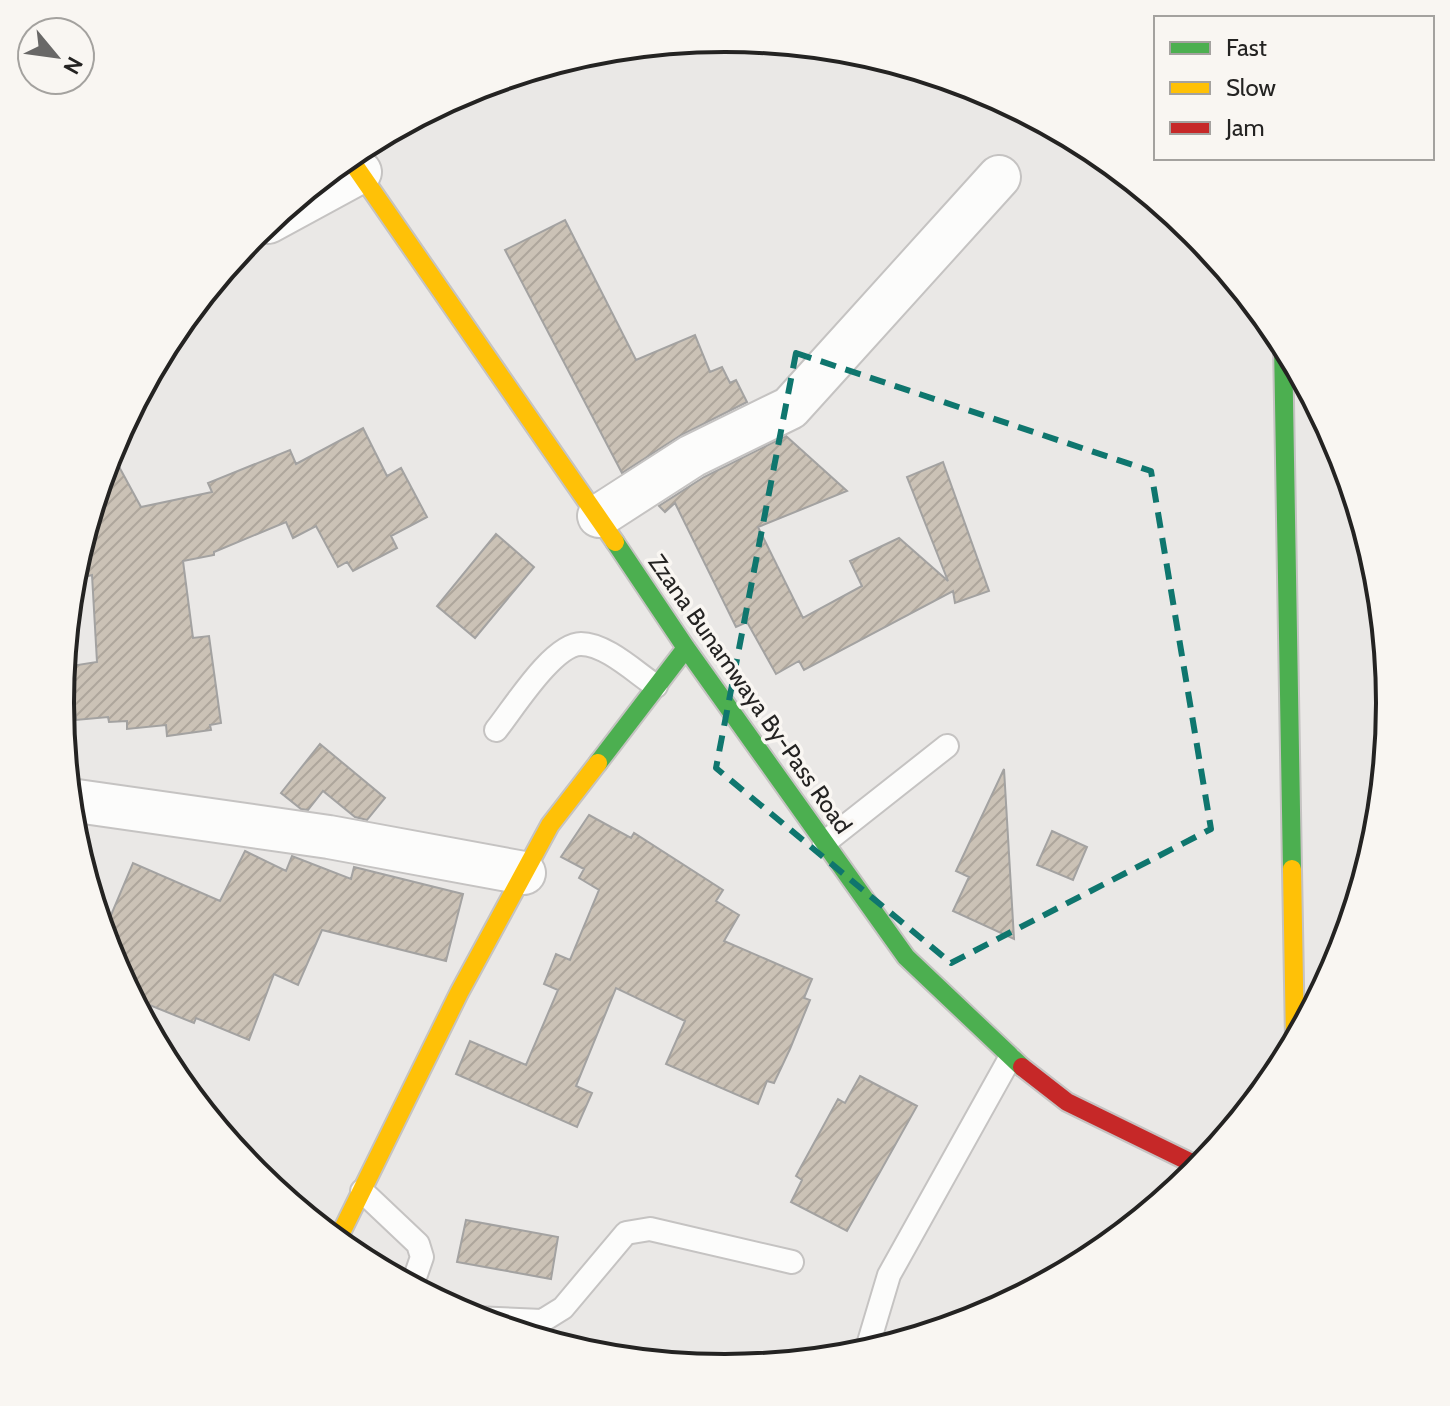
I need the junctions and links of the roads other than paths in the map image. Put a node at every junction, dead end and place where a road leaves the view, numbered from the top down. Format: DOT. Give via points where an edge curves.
graph roads {
  1 [pos="356,167"];
  2 [pos="999,177"];
  3 [pos="1283,369"];
  4 [pos="599,516"];
  5 [pos="686,648"];
  6 [pos="656,686"];
  7 [pos="496,730"];
  8 [pos="947,746"];
  9 [pos="82,802"];
  10 [pos="824,843"];
  11 [pos="524,873"];
  12 [pos="1295,1018"];
  13 [pos="1010,1058"];
  14 [pos="1187,1161"];
  15 [pos="362,1191"];
  16 [pos="343,1229"];
  17 [pos="792,1262"];
  18 [pos="416,1276"];
  19 [pos="519,1320"];
  20 [pos="870,1337"];
  1 -- 4 [label="street, Zzana Bunamwaya By-Pass Road"];
  2 -- 4 [label="street" via="790,408 692,456"];
  3 -- 12 [label="street"];
  4 -- 5 [label="street, Zzana Bunamwaya By-Pass Road"];
  5 -- 6 [label="street"];
  5 -- 10 [label="street, Zzana Bunamwaya By-Pass Road"];
  6 -- 7 [label="lane" via="601,650 581,644 559,651"];
  6 -- 11 [label="street" via="550,825"];
  8 -- 10 [label="lane"];
  9 -- 11 [label="street" via="329,837"];
  10 -- 13 [label="street, Zzana Bunamwaya By-Pass Road" via="906,957"];
  11 -- 15 [label="street"];
  13 -- 14 [label="street, Zzana Bunamwaya By-Pass Road" via="1067,1102"];
  13 -- 20 [label="lane" via="889,1275"];
  15 -- 16 [label="street"];
  15 -- 18 [label="lane" via="418,1244 422,1257"];
  17 -- 19 [label="lane" via="650,1229 626,1233 563,1308 542,1321"];
}
